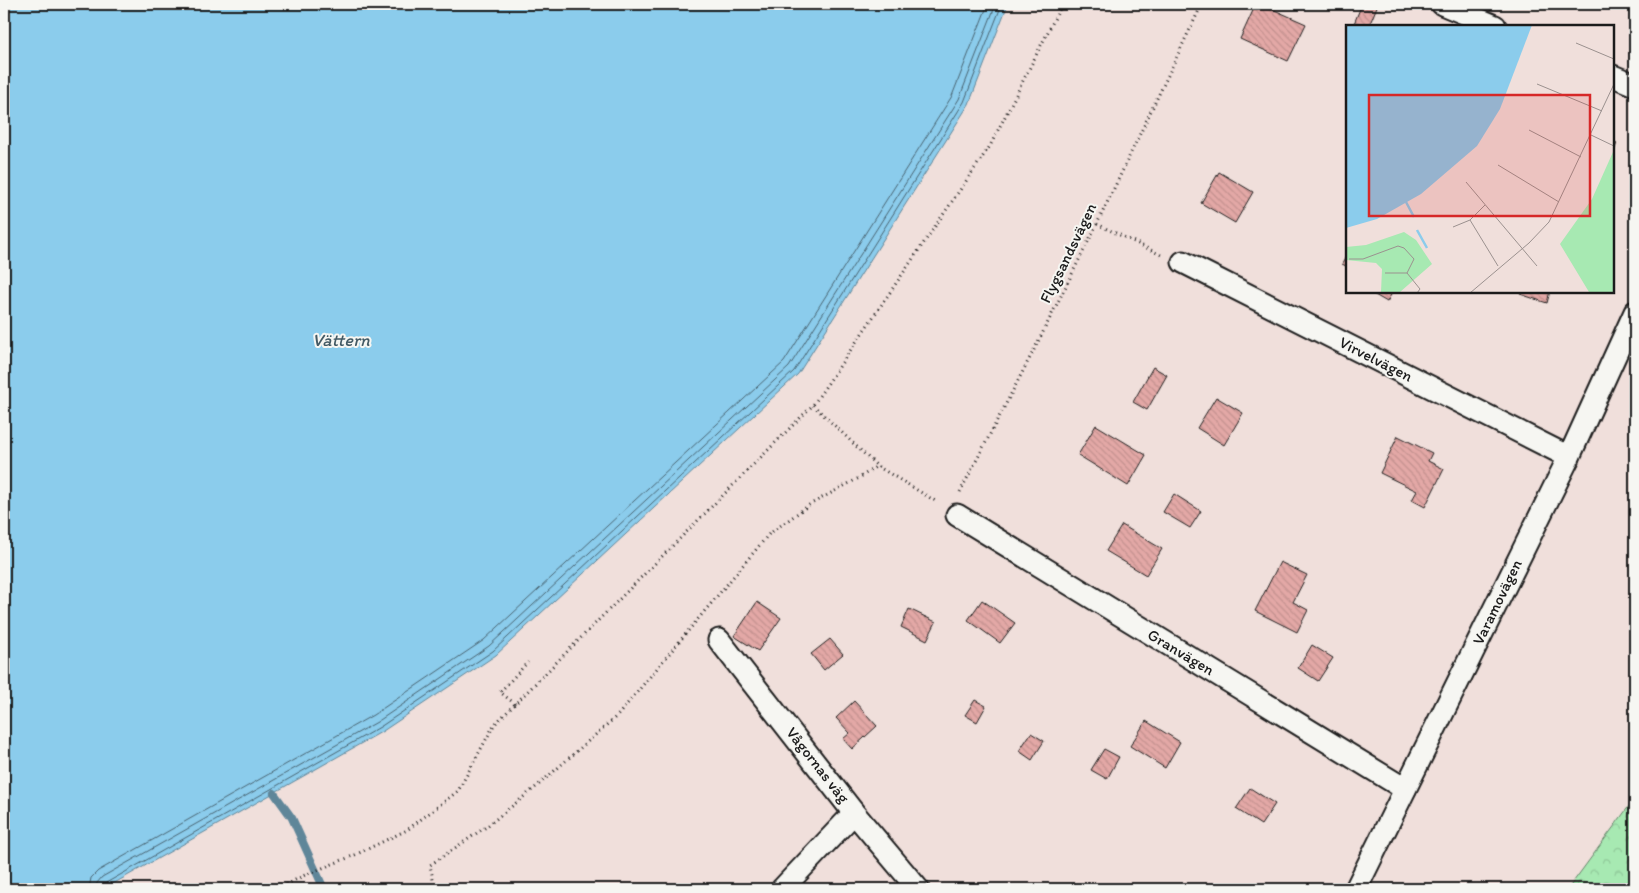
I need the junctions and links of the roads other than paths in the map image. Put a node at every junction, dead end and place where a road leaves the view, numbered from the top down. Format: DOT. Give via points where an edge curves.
graph roads {
  1 [pos="1442,4"];
  2 [pos="1494,25"];
  3 [pos="1614,76"];
  4 [pos="1635,85"];
  5 [pos="1183,262"];
  6 [pos="1635,312"];
  7 [pos="1569,457"];
  8 [pos="950,510"];
  9 [pos="719,640"];
  10 [pos="1405,789"];
  11 [pos="854,813"];
  12 [pos="782,889"];
  13 [pos="918,889"];
  14 [pos="1356,889"];
  1 -- 2 [label="street"];
  3 -- 4 [label="street"];
  5 -- 7 [label="street, Virvelvägen"];
  6 -- 7 [label="street, Varamovägen"];
  7 -- 10 [label="street, Varamovägen"];
  8 -- 10 [label="street, Granvägen"];
  9 -- 11 [label="street, Vågornas väg"];
  10 -- 14 [label="street, Varamovägen"];
  11 -- 12 [label="street"];
  11 -- 13 [label="street, Vågornas väg"];
}
